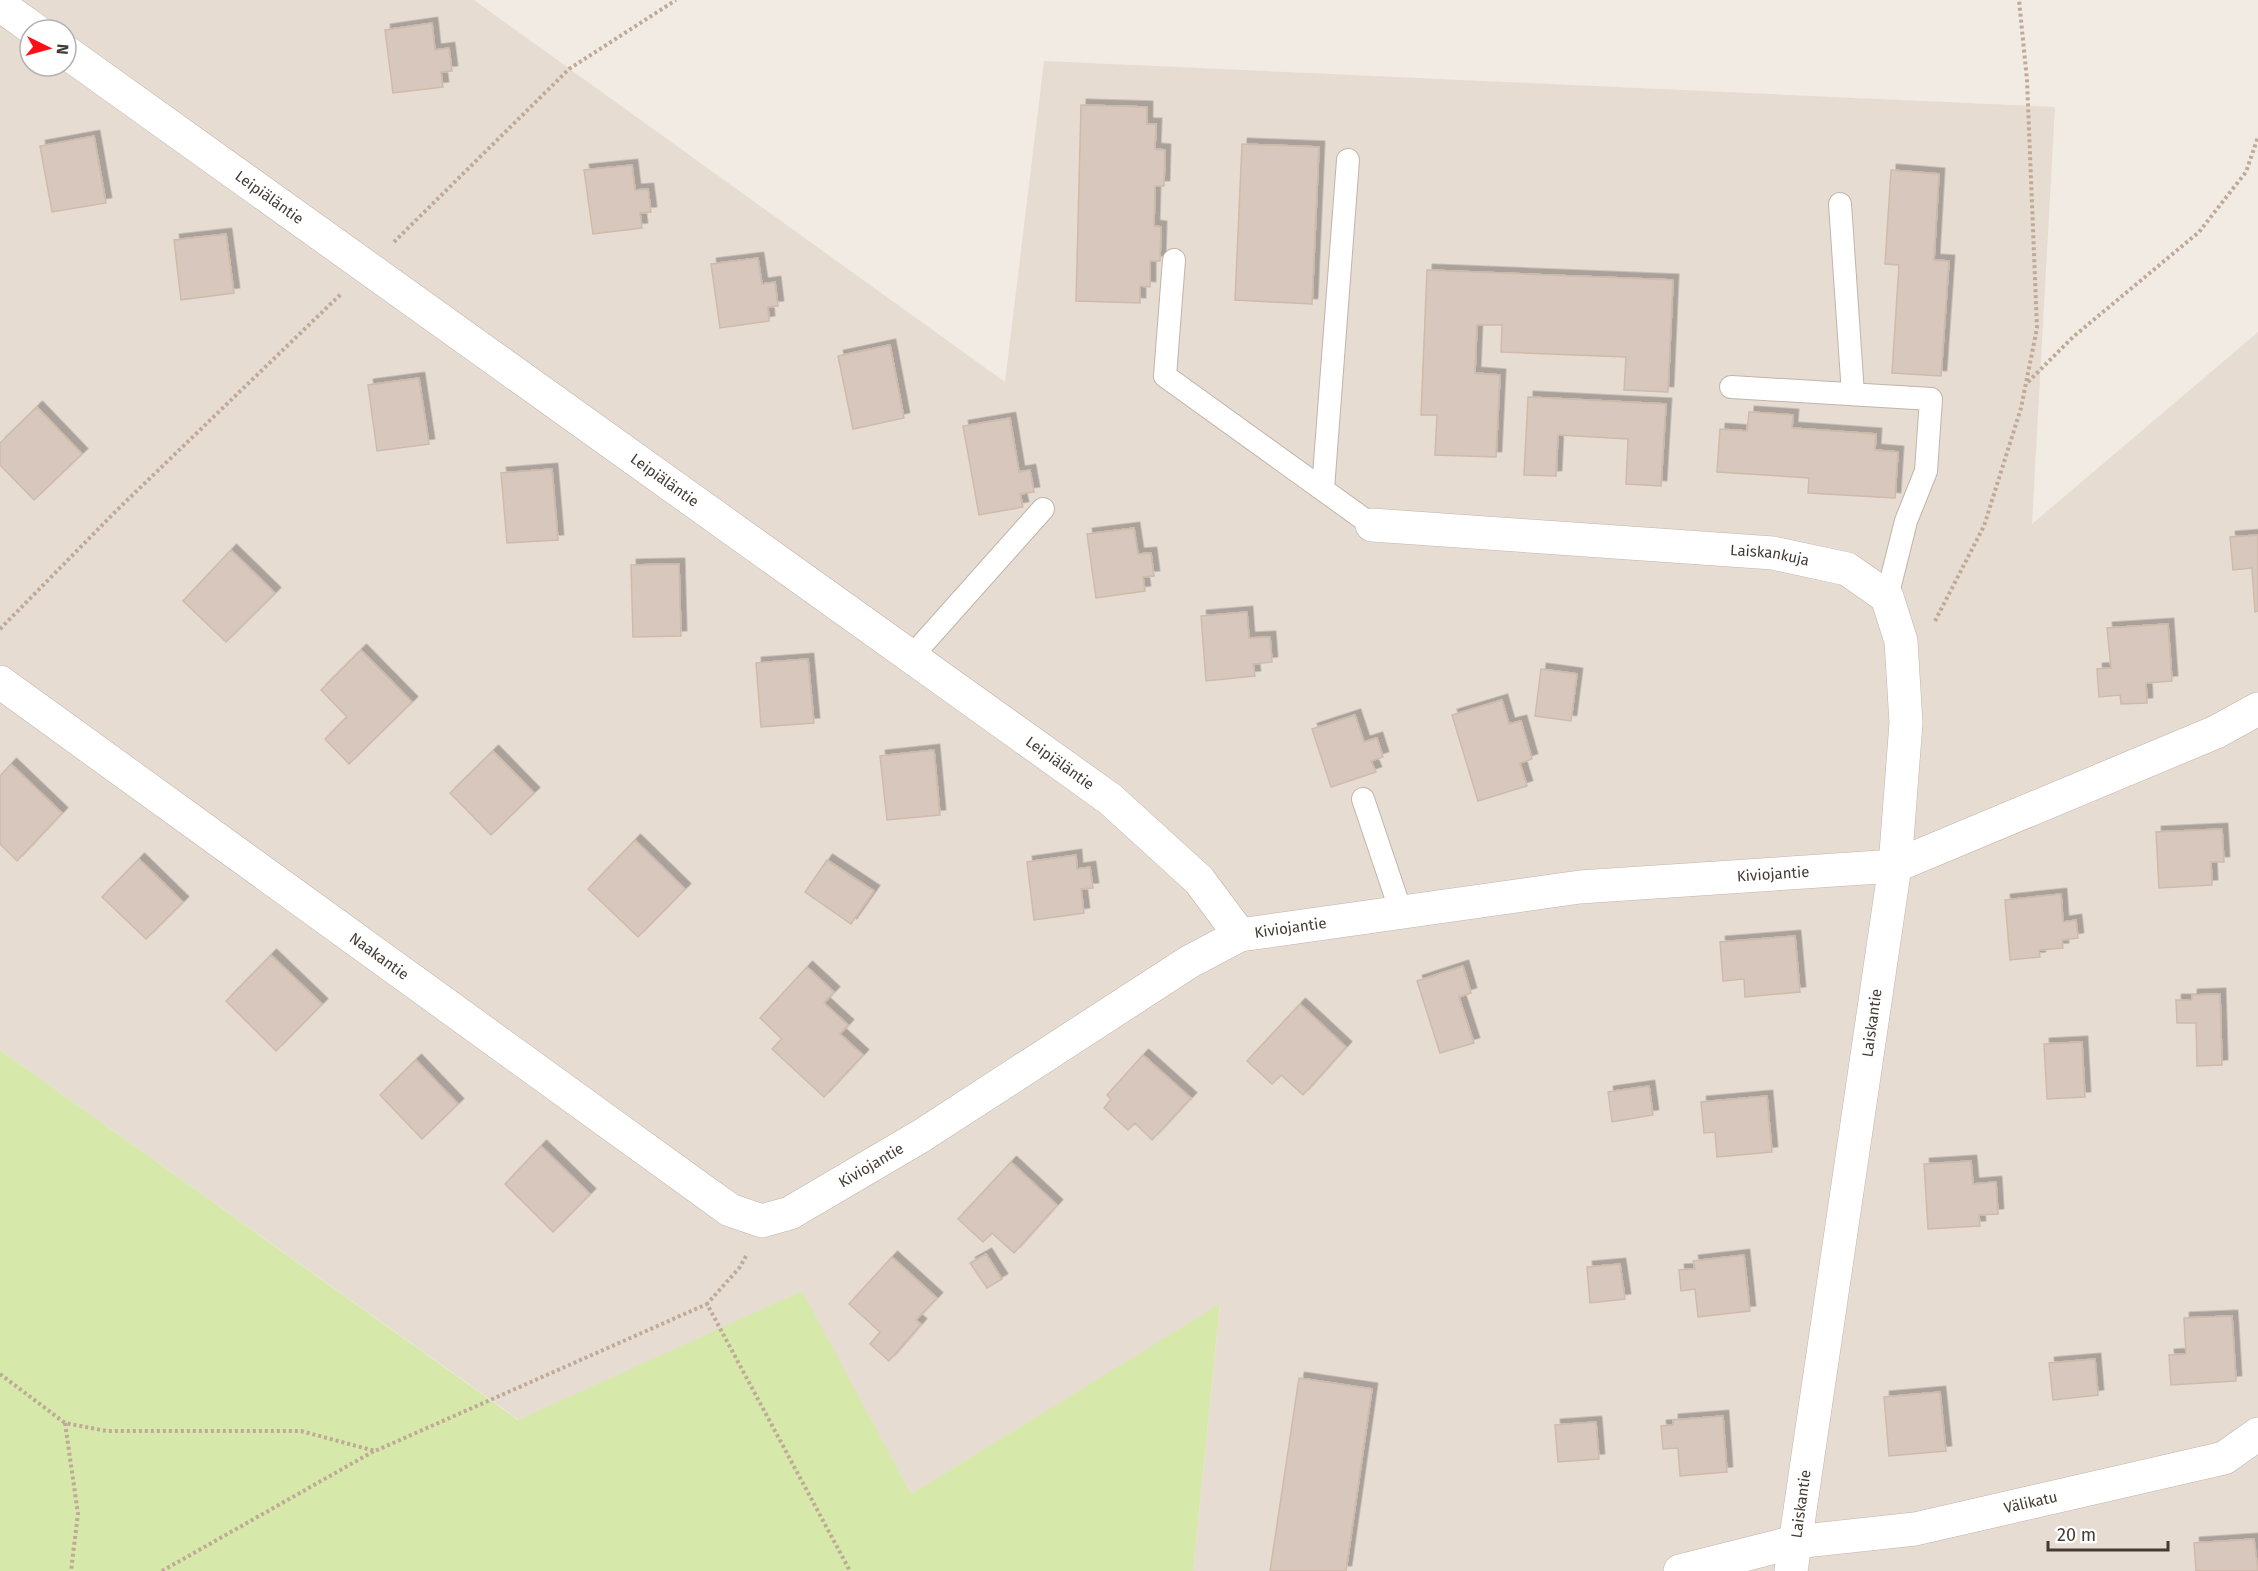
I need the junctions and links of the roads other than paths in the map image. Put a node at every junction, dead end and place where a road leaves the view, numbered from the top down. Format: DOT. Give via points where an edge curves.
graph roads {
  1 [pos="0,5"];
  2 [pos="18,18"];
  3 [pos="78,61"];
  4 [pos="1348,160"];
  5 [pos="1840,204"];
  6 [pos="1174,260"];
  7 [pos="1731,387"];
  8 [pos="1853,394"];
  9 [pos="1323,489"];
  10 [pos="1043,509"];
  11 [pos="1372,525"];
  12 [pos="1887,597"];
  13 [pos="912,656"];
  14 [pos="0,682"];
  15 [pos="2258,709"];
  16 [pos="1363,799"];
  17 [pos="1895,866"];
  18 [pos="1401,912"];
  19 [pos="1240,935"];
  20 [pos="762,1221"];
  21 [pos="2258,1434"];
  22 [pos="1793,1557"];
  23 [pos="1680,1571"];
  1 -- 2 [label="street"];
  3 -- 13 [label="street, Leipiäläntie"];
  4 -- 9 [label="lane"];
  5 -- 8 [label="lane"];
  6 -- 9 [label="lane" via="1165,376"];
  7 -- 8 [label="lane"];
  8 -- 12 [label="lane" via="1931,399 1926,471 1906,521"];
  9 -- 11 [label="lane"];
  10 -- 13 [label="lane"];
  11 -- 12 [label="street, Laiskankuja" via="1773,554 1847,569"];
  12 -- 17 [label="street" via="1901,641 1906,723"];
  13 -- 19 [label="street, Leipiäläntie" via="1110,799 1199,880"];
  14 -- 20 [label="street, Naakantie" via="730,1210"];
  15 -- 17 [label="street" via="2216,732"];
  16 -- 18 [label="lane"];
  17 -- 18 [label="street, Kiviojantie" via="1580,888"];
  17 -- 22 [label="street, Laiskantie"];
  18 -- 19 [label="street, Kiviojantie"];
  19 -- 20 [label="street, Kiviojantie" via="1189,962 921,1136 790,1213"];
  21 -- 22 [label="street, Välikatu" via="2224,1458"];
  22 -- 23 [label="street, Välikatu"];
}
